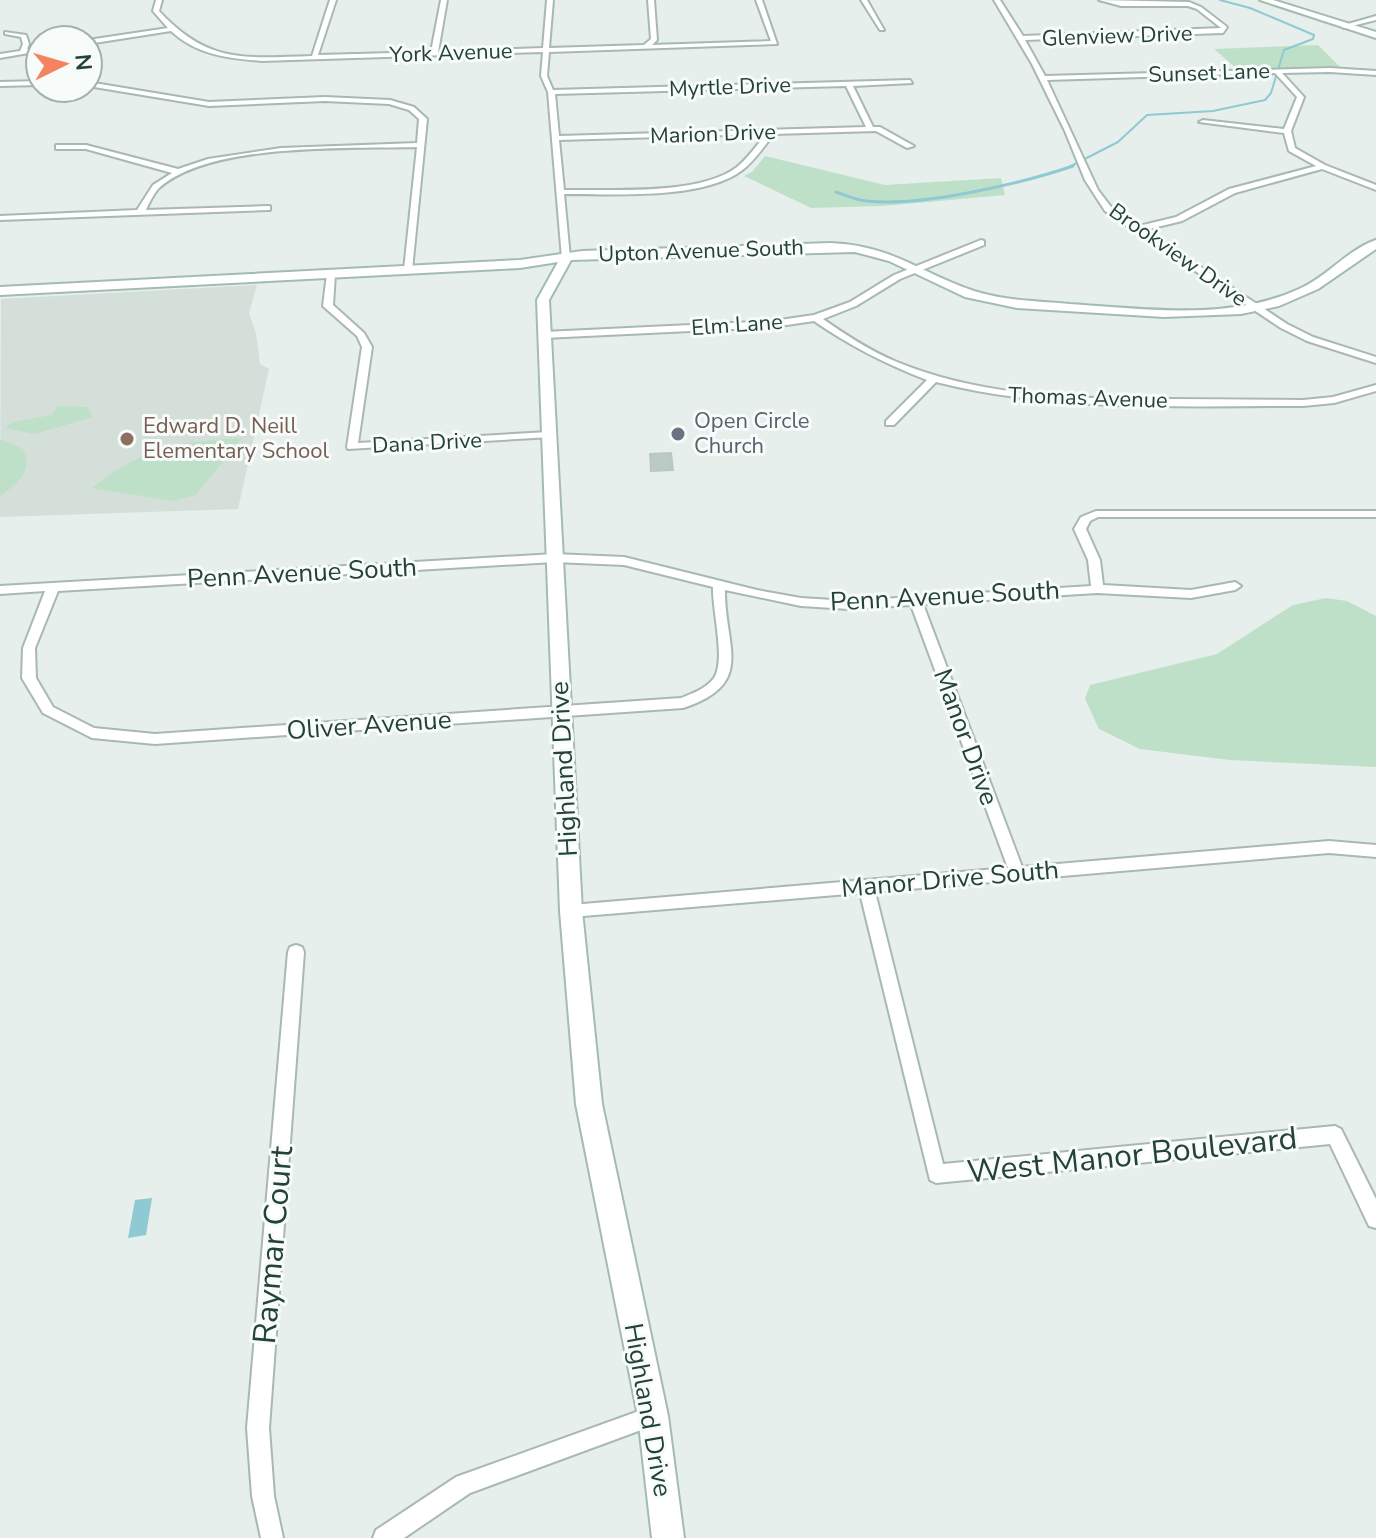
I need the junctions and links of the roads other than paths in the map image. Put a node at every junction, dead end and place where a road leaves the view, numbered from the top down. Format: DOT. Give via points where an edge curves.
graph roads {
  1 [pos="159,0"];
  2 [pos="333,0"];
  3 [pos="444,0"];
  4 [pos="550,0"];
  5 [pos="651,0"];
  6 [pos="759,0"];
  7 [pos="864,0"];
  8 [pos="997,0"];
  9 [pos="1102,0"];
  10 [pos="1264,0"];
  11 [pos="1376,18"];
  12 [pos="1344,26"];
  13 [pos="171,29"];
  14 [pos="882,29"];
  15 [pos="7,33"];
  16 [pos="1376,35"];
  17 [pos="1022,38"];
  18 [pos="104,39"];
  19 [pos="647,46"];
  20 [pos="546,50"];
  21 [pos="23,52"];
  22 [pos="434,54"];
  23 [pos="0,56"];
  24 [pos="314,58"];
  25 [pos="1276,71"];
  26 [pos="1376,73"];
  27 [pos="1043,78"];
  28 [pos="910,82"];
  29 [pos="24,83"];
  30 [pos="848,83"];
  31 [pos="0,84"];
  32 [pos="104,87"];
  33 [pos="551,92"];
  34 [pos="1203,122"];
  35 [pos="870,129"];
  36 [pos="1287,131"];
  37 [pos="772,132"];
  38 [pos="555,138"];
  39 [pos="420,145"];
  40 [pos="910,146"];
  41 [pos="59,147"];
  42 [pos="1322,167"];
  43 [pos="179,172"];
  44 [pos="1376,188"];
  45 [pos="560,192"];
  46 [pos="267,208"];
  47 [pos="140,213"];
  48 [pos="0,218"];
  49 [pos="1137,229"];
  50 [pos="981,243"];
  51 [pos="1376,244"];
  52 [pos="566,258"];
  53 [pos="917,268"];
  54 [pos="408,270"];
  55 [pos="331,274"];
  56 [pos="0,291"];
  57 [pos="1254,307"];
  58 [pos="816,318"];
  59 [pos="544,335"];
  60 [pos="1376,360"];
  61 [pos="932,380"];
  62 [pos="1376,388"];
  63 [pos="890,423"];
  64 [pos="548,435"];
  65 [pos="1376,514"];
  66 [pos="554,558"];
  67 [pos="719,583"];
  68 [pos="1235,586"];
  69 [pos="53,587"];
  70 [pos="1097,589"];
  71 [pos="0,590"];
  72 [pos="916,601"];
  73 [pos="562,712"];
  74 [pos="1376,851"];
  75 [pos="1017,873"];
  76 [pos="866,887"];
  77 [pos="571,911"];
  78 [pos="296,952"];
  79 [pos="1376,1219"];
  80 [pos="653,1416"];
  81 [pos="272,1538"];
  82 [pos="384,1538"];
  83 [pos="668,1538"];
  1 -- 13 [label="street" via="156,11"];
  2 -- 24 [label="street"];
  3 -- 22 [label="street"];
  4 -- 20 [label="street"];
  5 -- 19 [label="street" via="654,40"];
  6 -- 19 [label="street, York Avenue" via="775,43"];
  7 -- 14 [label="street"];
  8 -- 17 [label="street, Brookview Drive"];
  9 -- 17 [label="street, Glenview Drive" via="1189,4 1224,27"];
  10 -- 12 [label="street"];
  11 -- 12 [label="street"];
  12 -- 16 [label="street"];
  13 -- 18 [label="street"];
  13 -- 24 [label="street, York Avenue" via="188,44 217,54"];
  15 -- 21 [label="street" via="24,36"];
  17 -- 27 [label="street, Brookview Drive"];
  19 -- 20 [label="street, York Avenue"];
  20 -- 22 [label="street, York Avenue"];
  20 -- 33 [label="street" via="544,76"];
  21 -- 23 [label="street"];
  22 -- 24 [label="street, York Avenue"];
  25 -- 26 [label="street, Sunset Lane"];
  25 -- 27 [label="street, Sunset Lane"];
  25 -- 36 [label="street" via="1301,97"];
  27 -- 49 [label="street, Brookview Drive" via="1092,190"];
  28 -- 30 [label="street, Myrtle Drive"];
  29 -- 31 [label="street"];
  30 -- 33 [label="street, Myrtle Drive"];
  30 -- 35 [label="street"];
  32 -- 39 [label="street" via="214,104 407,104 421,112"];
  33 -- 38 [label="street"];
  34 -- 36 [label="street"];
  35 -- 37 [label="street, Marion Drive"];
  35 -- 40 [label="street"];
  36 -- 42 [label="street" via="1292,149"];
  37 -- 38 [label="street, Marion Drive"];
  37 -- 45 [label="street" via="738,169 712,182"];
  38 -- 45 [label="street"];
  39 -- 43 [label="street" via="253,153"];
  39 -- 54 [label="street"];
  41 -- 43 [label="street" via="86,147"];
  42 -- 44 [label="street"];
  42 -- 49 [label="street" via="1232,191 1179,219"];
  43 -- 47 [label="street" via="154,189"];
  45 -- 52 [label="street"];
  46 -- 47 [label="street"];
  47 -- 48 [label="street"];
  49 -- 57 [label="street, Brookview Drive"];
  50 -- 53 [label="street, Elm Lane"];
  51 -- 57 [label="street, Upton Avenue South" via="1305,292"];
  52 -- 53 [label="street, Upton Avenue South" via="831,247 876,252"];
  52 -- 54 [label="street, Upton Avenue South"];
  52 -- 59 [label="street, Highland Drive" via="543,300"];
  53 -- 57 [label="street, Upton Avenue South" via="970,294 1017,304 1202,313"];
  53 -- 58 [label="street, Elm Lane"];
  54 -- 55 [label="street, Upton Avenue South"];
  55 -- 56 [label="street, Upton Avenue South"];
  55 -- 64 [label="street, Dana Drive" via="328,306 367,347 352,447"];
  57 -- 60 [label="street, Brookview Drive" via="1310,339"];
  58 -- 59 [label="street, Elm Lane"];
  58 -- 61 [label="street, Thomas Avenue" via="862,351"];
  59 -- 64 [label="street, Highland Drive"];
  61 -- 62 [label="street, Thomas Avenue" via="1051,401 1303,403"];
  61 -- 63 [label="street"];
  64 -- 66 [label="street, Highland Drive"];
  65 -- 70 [label="street, Penn Avenue South" via="1096,514 1080,529 1094,560"];
  66 -- 67 [label="street, Penn Avenue South" via="624,561"];
  66 -- 69 [label="street, Penn Avenue South"];
  66 -- 73 [label="street, Highland Drive"];
  67 -- 72 [label="street, Penn Avenue South" via="801,602"];
  67 -- 73 [label="street, Oliver Avenue" via="716,603 727,663 720,684 706,696 683,703"];
  68 -- 70 [label="street" via="1191,594"];
  69 -- 71 [label="street, Penn Avenue South"];
  69 -- 73 [label="street, Oliver Avenue" via="29,648 29,678 48,710 92,733 155,739"];
  70 -- 72 [label="street, Penn Avenue South"];
  72 -- 75 [label="street, Manor Drive"];
  73 -- 77 [label="street, Highland Drive"];
  74 -- 75 [label="street, Manor Drive South" via="1329,847"];
  75 -- 76 [label="street, Manor Drive South"];
  76 -- 77 [label="street, Manor Drive South"];
  76 -- 79 [label="street, West Manor Boulevard" via="936,1174 1335,1135"];
  77 -- 80 [label="street, Highland Drive" via="589,1104"];
  78 -- 81 [label="street, Raymar Court" via="258,1428"];
  80 -- 82 [label="street" via="464,1485"];
  80 -- 83 [label="street, Highland Drive"];
}
